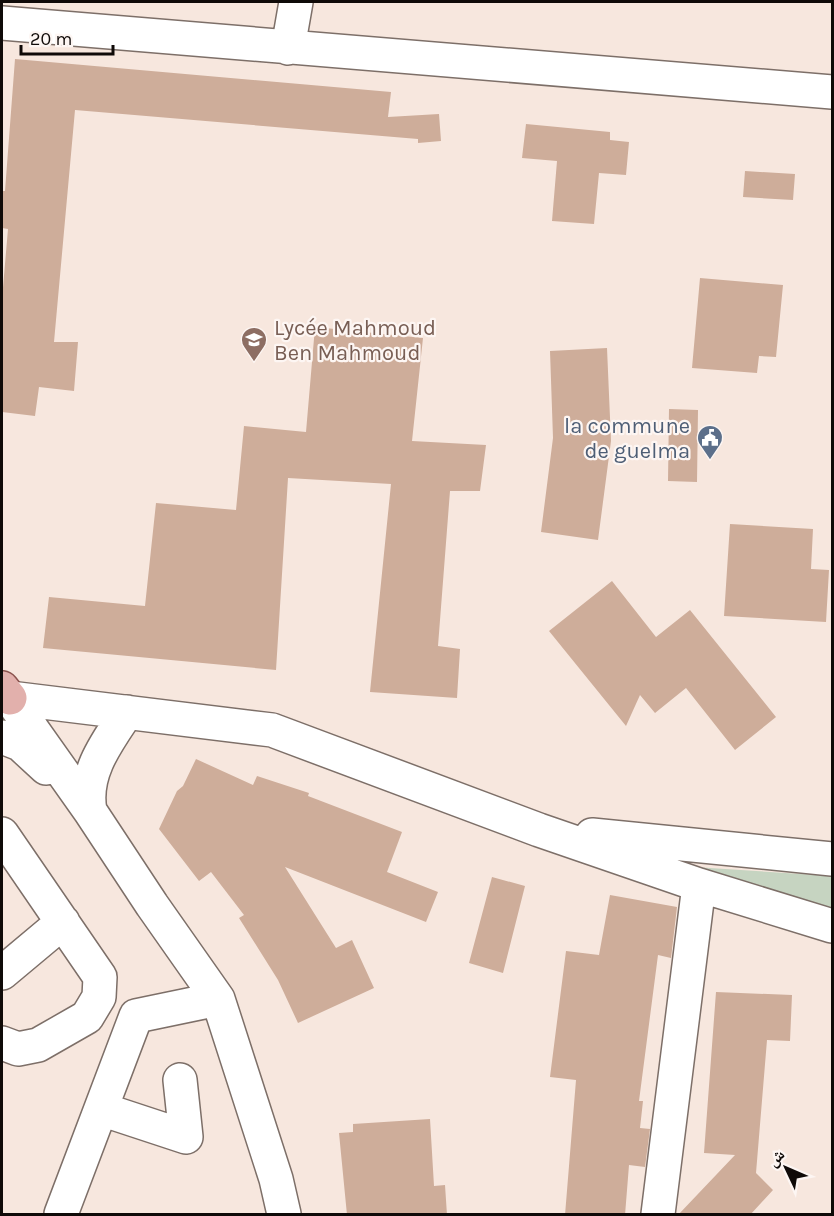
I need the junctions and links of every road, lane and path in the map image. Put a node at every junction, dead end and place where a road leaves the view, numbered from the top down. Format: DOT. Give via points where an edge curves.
graph roads {
  1 [pos="296,2"];
  2 [pos="2,23"];
  3 [pos="288,48"];
  4 [pos="832,92"];
  5 [pos="4,695"];
  6 [pos="127,712"];
  7 [pos="2,737"];
  8 [pos="90,811"];
  9 [pos="539,830"];
  10 [pos="2,834"];
  11 [pos="832,859"];
  12 [pos="699,885"];
  13 [pos="63,922"];
  14 [pos="832,926"];
  15 [pos="2,973"];
  16 [pos="218,999"];
  17 [pos="2,1043"];
  18 [pos="180,1080"];
  19 [pos="101,1109"];
  20 [pos="61,1215"];
  21 [pos="284,1215"];
  22 [pos="658,1215"];
  1 -- 3 [label="street"];
  2 -- 3 [label="street"];
  3 -- 4 [label="street"];
  5 -- 6 [label="street"];
  5 -- 8 [label="street"];
  6 -- 8 [label="street" via="96,763 88,787"];
  6 -- 9 [label="street" via="272,730"];
  7 -- 8 [label="street" via="20,744"];
  8 -- 16 [label="street"];
  9 -- 11 [label="street"];
  9 -- 12 [label="street"];
  10 -- 13 [label="street"];
  12 -- 14 [label="street"];
  12 -- 22 [label="street"];
  13 -- 15 [label="street"];
  13 -- 17 [label="street" via="100,977 99,998 87,1017 38,1046 18,1049"];
  16 -- 19 [label="street" via="136,1016"];
  16 -- 21 [label="street"];
  18 -- 19 [label="street" via="186,1137"];
  19 -- 20 [label="street"];
}
